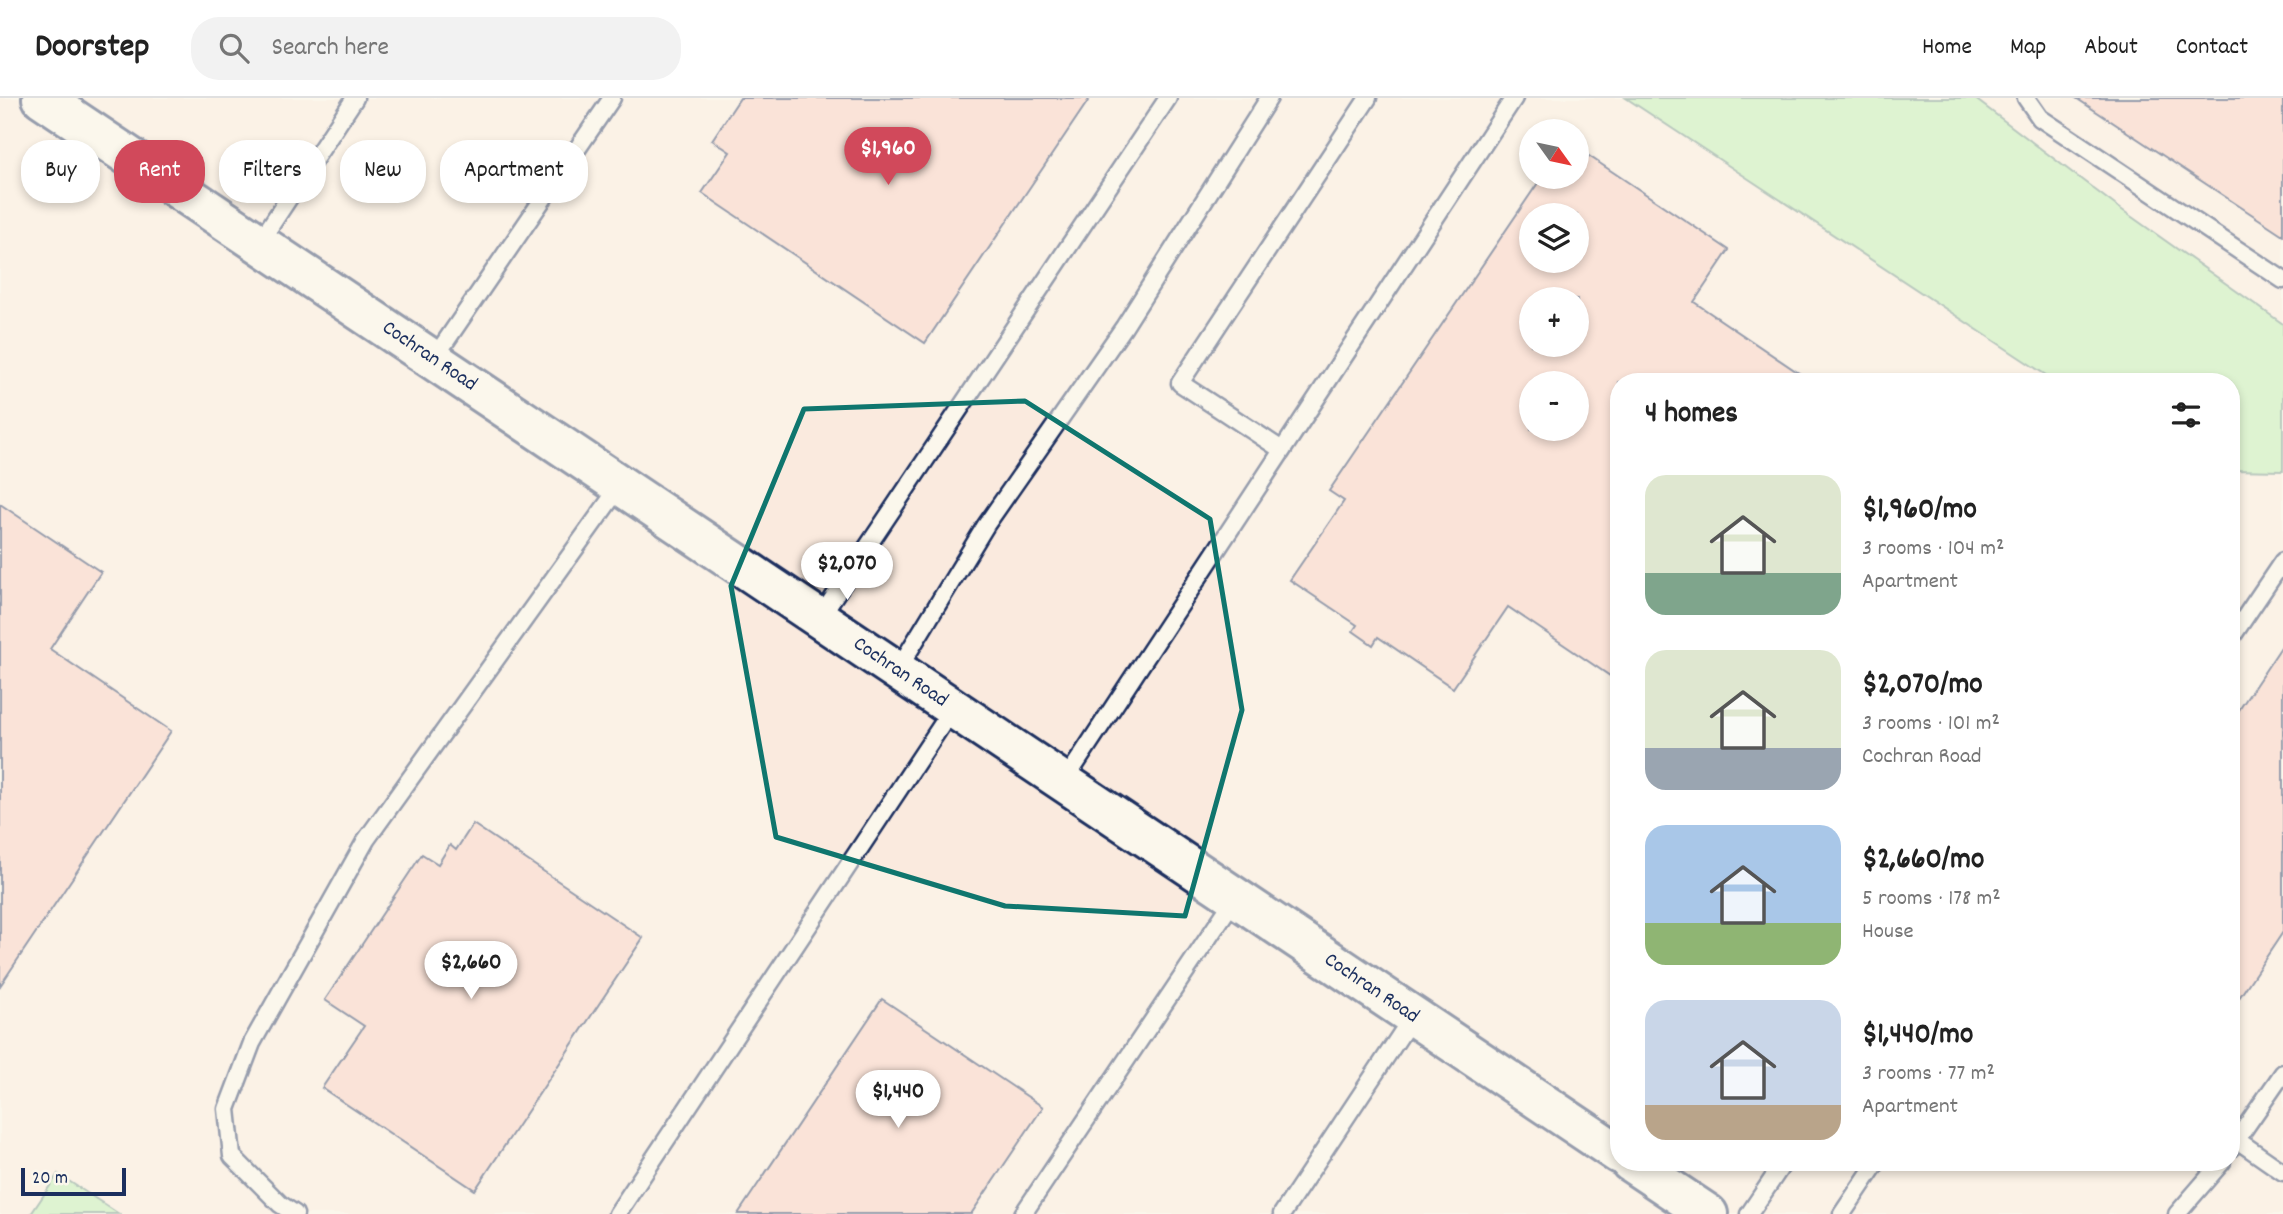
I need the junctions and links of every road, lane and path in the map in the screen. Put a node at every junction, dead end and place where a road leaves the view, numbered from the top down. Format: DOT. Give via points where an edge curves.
graph roads {
  1 [pos="43,98"];
  2 [pos="355,98"];
  3 [pos="612,98"];
  4 [pos="1168,98"];
  5 [pos="1269,98"];
  6 [pos="1368,98"];
  7 [pos="1514,98"];
  8 [pos="2026,98"];
  9 [pos="259,243"];
  10 [pos="2283,280"];
  11 [pos="433,360"];
  12 [pos="1282,450"];
  13 [pos="620,486"];
  14 [pos="2283,561"];
  15 [pos="819,619"];
  16 [pos="2240,625"];
  17 [pos="897,671"];
  18 [pos="953,708"];
  19 [pos="1064,782"];
  20 [pos="1236,898"];
  21 [pos="1413,1016"];
  22 [pos="2283,1073"];
  23 [pos="2240,1135"];
  24 [pos="2240,1147"];
  25 [pos="1610,1148"];
  26 [pos="1644,1171"];
  27 [pos="1778,1171"];
  28 [pos="1871,1171"];
  29 [pos="2214,1171"];
  30 [pos="2283,1172"];
  31 [pos="295,1214"];
  32 [pos="617,1214"];
  33 [pos="1023,1214"];
  34 [pos="1282,1214"];
  35 [pos="1708,1214"];
  36 [pos="1749,1214"];
  37 [pos="1842,1214"];
  38 [pos="2177,1214"];
  1 -- 9 [label="street, Cochran Road"];
  2 -- 9 [label="lane"];
  3 -- 11 [label="lane"];
  4 -- 15 [label="lane"];
  5 -- 17 [label="lane" via="1125,327 986,525"];
  6 -- 12 [label="lane" via="1180,383"];
  7 -- 12 [label="lane"];
  8 -- 10 [label="lane" via="2040,118"];
  9 -- 11 [label="street, Cochran Road"];
  11 -- 13 [label="street, Cochran Road"];
  12 -- 19 [label="lane"];
  13 -- 15 [label="street, Cochran Road"];
  13 -- 31 [label="lane" via="366,840 252,1043 227,1109 232,1156"];
  14 -- 16 [label="lane"];
  15 -- 17 [label="street, Cochran Road"];
  17 -- 18 [label="street, Cochran Road"];
  18 -- 19 [label="street, Cochran Road"];
  18 -- 32 [label="lane"];
  19 -- 20 [label="street, Cochran Road"];
  20 -- 21 [label="street, Cochran Road"];
  20 -- 33 [label="lane"];
  21 -- 25 [label="street, Cochran Road"];
  21 -- 34 [label="lane"];
  22 -- 23 [label="lane"];
  24 -- 30 [label="lane"];
  26 -- 35 [label="street"];
  27 -- 36 [label="lane"];
  28 -- 37 [label="lane"];
  29 -- 38 [label="lane"];
}
